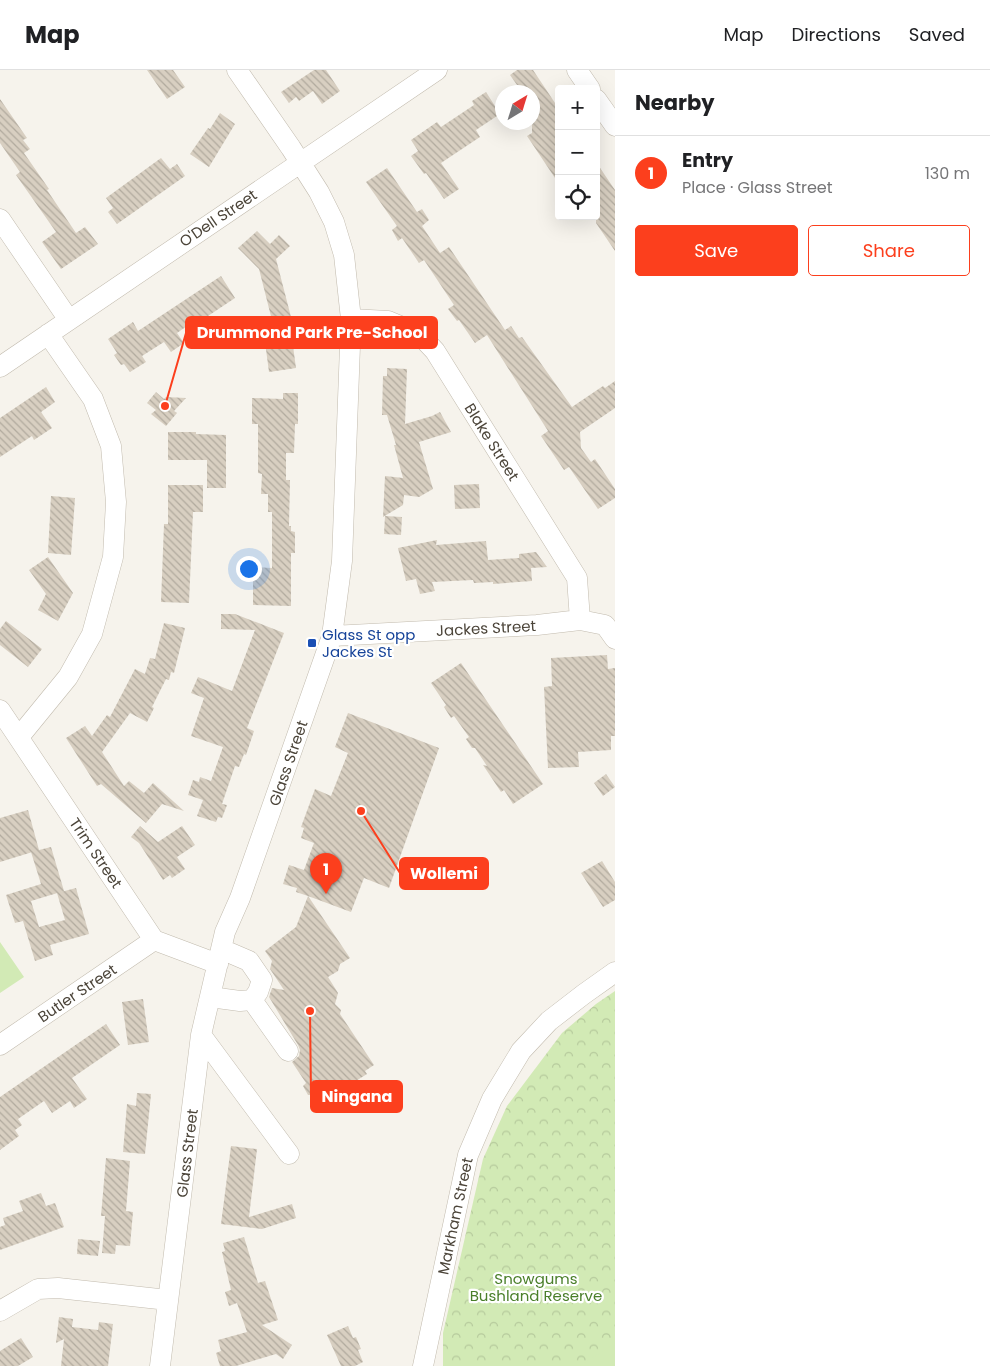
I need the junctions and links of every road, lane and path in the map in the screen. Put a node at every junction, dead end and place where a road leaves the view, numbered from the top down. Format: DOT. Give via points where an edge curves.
graph roads {
  1 [pos="237,70"];
  2 [pos="437,70"];
  3 [pos="577,70"];
  4 [pos="587,85"];
  5 [pos="600,105"];
  6 [pos="615,126"];
  7 [pos="300,163"];
  8 [pos="0,219"];
  9 [pos="351,319"];
  10 [pos="69,320"];
  11 [pos="48,334"];
  12 [pos="0,367"];
  13 [pos="580,620"];
  14 [pos="332,636"];
  15 [pos="615,639"];
  16 [pos="0,710"];
  17 [pos="19,737"];
  18 [pos="154,940"];
  19 [pos="219,957"];
  20 [pos="615,972"];
  21 [pos="210,997"];
  22 [pos="252,1000"];
  23 [pos="201,1035"];
  24 [pos="0,1045"];
  25 [pos="288,1051"];
  26 [pos="289,1154"];
  27 [pos="168,1300"];
  28 [pos="0,1311"];
  29 [pos="160,1366"];
  30 [pos="423,1366"];
  1 -- 7 [label="street"];
  2 -- 7 [label="street, O'Dell Street"];
  3 -- 4 [label="street"];
  5 -- 6 [label="street"];
  7 -- 9 [label="street, Glass Street" via="334,222 344,255"];
  7 -- 10 [label="street, O'Dell Street"];
  8 -- 10 [label="street"];
  9 -- 13 [label="street, Blake Street" via="388,321 419,334 435,351 577,578"];
  9 -- 14 [label="street, Glass Street" via="342,561"];
  10 -- 11 [label="street, O'Dell Street"];
  11 -- 12 [label="street, O'Dell Street"];
  11 -- 17 [label="street" via="93,399 111,446 116,502 113,557 92,634 68,678"];
  13 -- 14 [label="street, Jackes Street"];
  13 -- 15 [label="street, Jackes Street" via="605,625"];
  14 -- 19 [label="street, Glass Street" via="240,898 225,932"];
  16 -- 17 [label="street, Trim Street"];
  17 -- 18 [label="street, Trim Street"];
  18 -- 19 [label="street"];
  18 -- 24 [label="street, Butler Street"];
  19 -- 21 [label="street, Glass Street"];
  19 -- 22 [label="street" via="249,961 262,980"];
  20 -- 30 [label="street, Markham Street" via="549,1021 521,1051 492,1099 468,1155"];
  21 -- 22 [label="street"];
  21 -- 23 [label="street, Glass Street"];
  22 -- 25 [label="street"];
  23 -- 26 [label="street"];
  23 -- 27 [label="street, Glass Street"];
  27 -- 28 [label="street" via="58,1288 38,1289"];
  27 -- 29 [label="street, Glass Street"];
}
